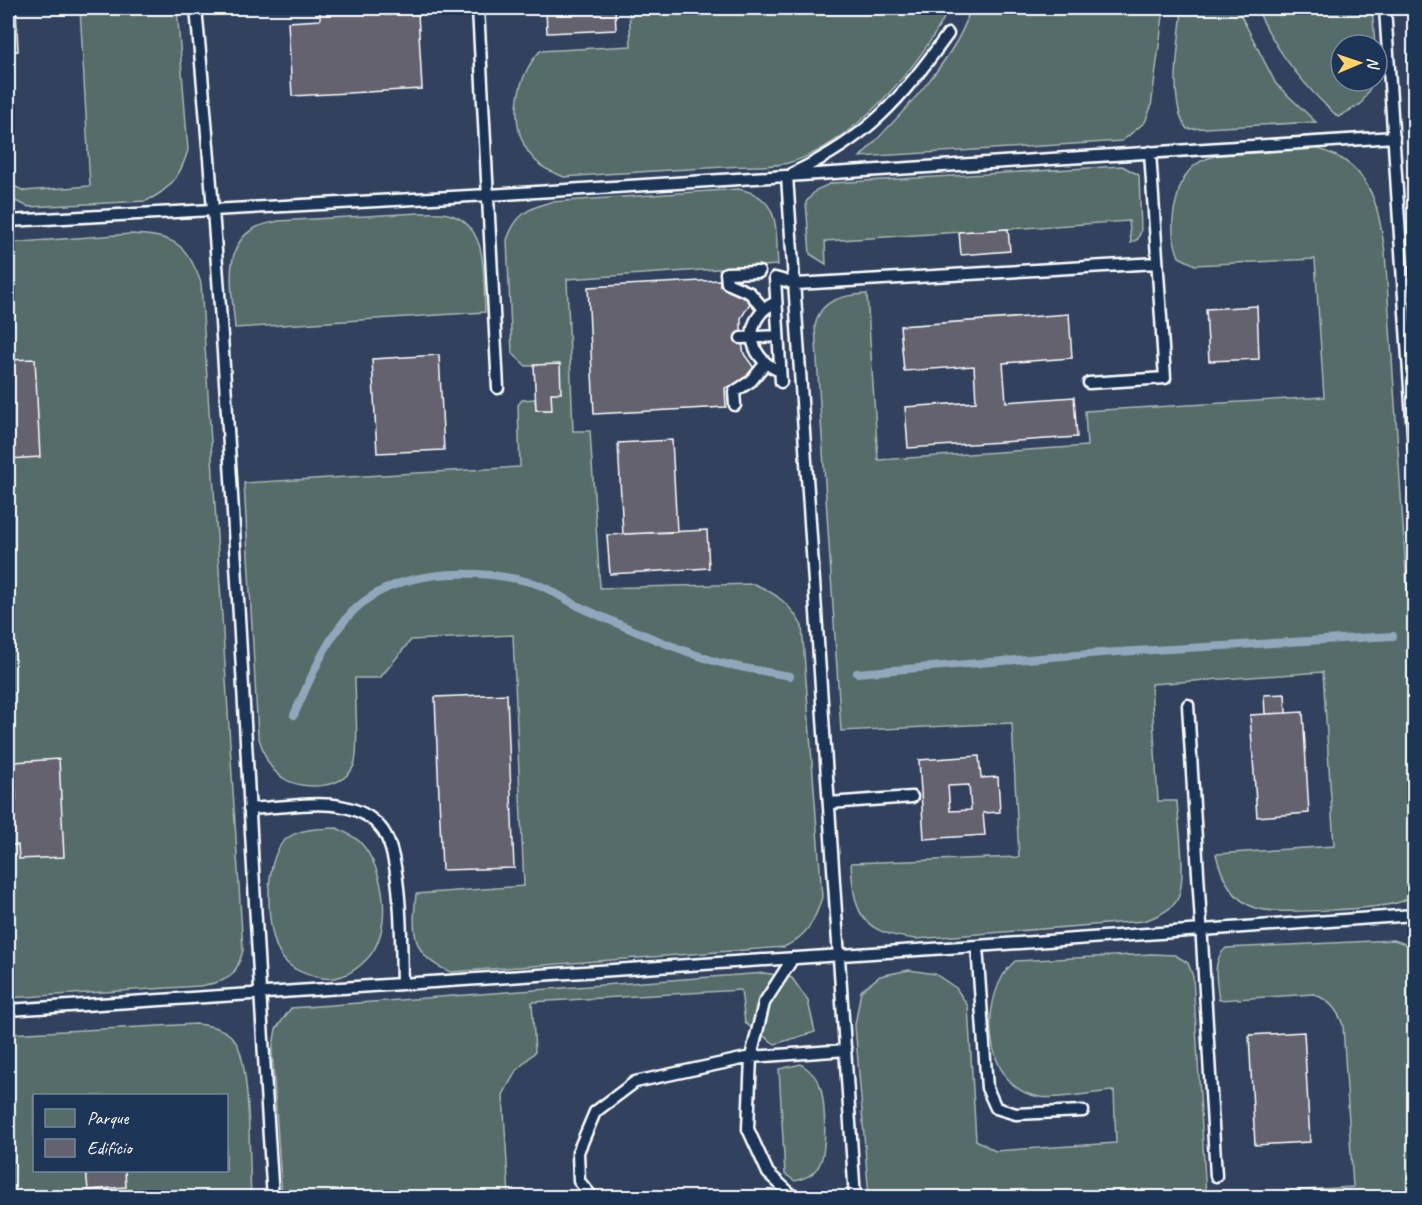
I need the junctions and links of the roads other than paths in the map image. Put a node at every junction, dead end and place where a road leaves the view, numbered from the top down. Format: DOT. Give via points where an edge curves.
graph roads {
  1 [pos="196,8"];
  2 [pos="478,8"];
  3 [pos="1385,8"];
  4 [pos="948,34"];
  5 [pos="1394,137"];
  6 [pos="1150,152"];
  7 [pos="787,176"];
  8 [pos="488,195"];
  9 [pos="215,211"];
  10 [pos="8,221"];
  11 [pos="1157,262"];
  12 [pos="759,272"];
  13 [pos="796,284"];
  14 [pos="776,302"];
  15 [pos="764,309"];
  16 [pos="778,336"];
  17 [pos="753,337"];
  18 [pos="741,338"];
  19 [pos="765,364"];
  20 [pos="1089,383"];
  21 [pos="498,388"];
  22 [pos="735,405"];
  23 [pos="1414,448"];
  24 [pos="1188,705"];
  25 [pos="912,797"];
  26 [pos="829,803"];
  27 [pos="249,809"];
  28 [pos="1414,915"];
  29 [pos="1202,930"];
  30 [pos="977,946"];
  31 [pos="839,955"];
  32 [pos="793,958"];
  33 [pos="402,984"];
  34 [pos="259,993"];
  35 [pos="8,1010"];
  36 [pos="846,1050"];
  37 [pos="751,1057"];
  38 [pos="1083,1111"];
  39 [pos="1216,1176"];
  40 [pos="273,1197"];
  41 [pos="593,1197"];
  42 [pos="795,1197"];
  43 [pos="855,1197"];
  1 -- 9 [label="lane"];
  2 -- 8 [label="lane"];
  3 -- 5 [label="lane"];
  4 -- 7 [label="lane" via="884,114 837,151"];
  5 -- 6 [label="lane"];
  5 -- 23 [label="lane"];
  6 -- 7 [label="lane"];
  6 -- 11 [label="lane"];
  7 -- 8 [label="lane"];
  7 -- 13 [label="lane"];
  8 -- 9 [label="lane"];
  8 -- 21 [label="lane"];
  9 -- 10 [label="lane"];
  9 -- 27 [label="lane"];
  11 -- 13 [label="lane"];
  11 -- 20 [label="lane" via="1165,378"];
  12 -- 15 [label="lane" via="726,273 727,283 750,293"];
  13 -- 14 [label="lane" via="775,278"];
  13 -- 26 [label="lane"];
  14 -- 15 [label="lane"];
  14 -- 16 [label="lane"];
  15 -- 17 [label="lane" via="755,319"];
  16 -- 17 [label="lane"];
  16 -- 19 [label="lane" via="781,377"];
  17 -- 18 [label="lane"];
  17 -- 19 [label="lane"];
  19 -- 22 [label="lane" via="751,381 734,392"];
  24 -- 29 [label="lane"];
  25 -- 26 [label="lane"];
  26 -- 31 [label="lane"];
  27 -- 33 [label="lane" via="339,805 364,813 382,828 393,853 398,887"];
  27 -- 34 [label="lane"];
  28 -- 29 [label="lane"];
  29 -- 30 [label="lane"];
  29 -- 39 [label="lane"];
  30 -- 31 [label="lane"];
  30 -- 38 [label="lane" via="987,1088 996,1108 1016,1114"];
  31 -- 32 [label="lane"];
  31 -- 36 [label="lane"];
  32 -- 33 [label="lane"];
  32 -- 37 [label="lane" via="764,1003"];
  33 -- 34 [label="lane"];
  34 -- 35 [label="lane"];
  34 -- 40 [label="lane"];
  36 -- 37 [label="lane"];
  36 -- 43 [label="lane"];
  37 -- 41 [label="lane" via="635,1082 595,1112 578,1152 579,1181"];
  37 -- 42 [label="lane" via="747,1129 768,1173"];
}
